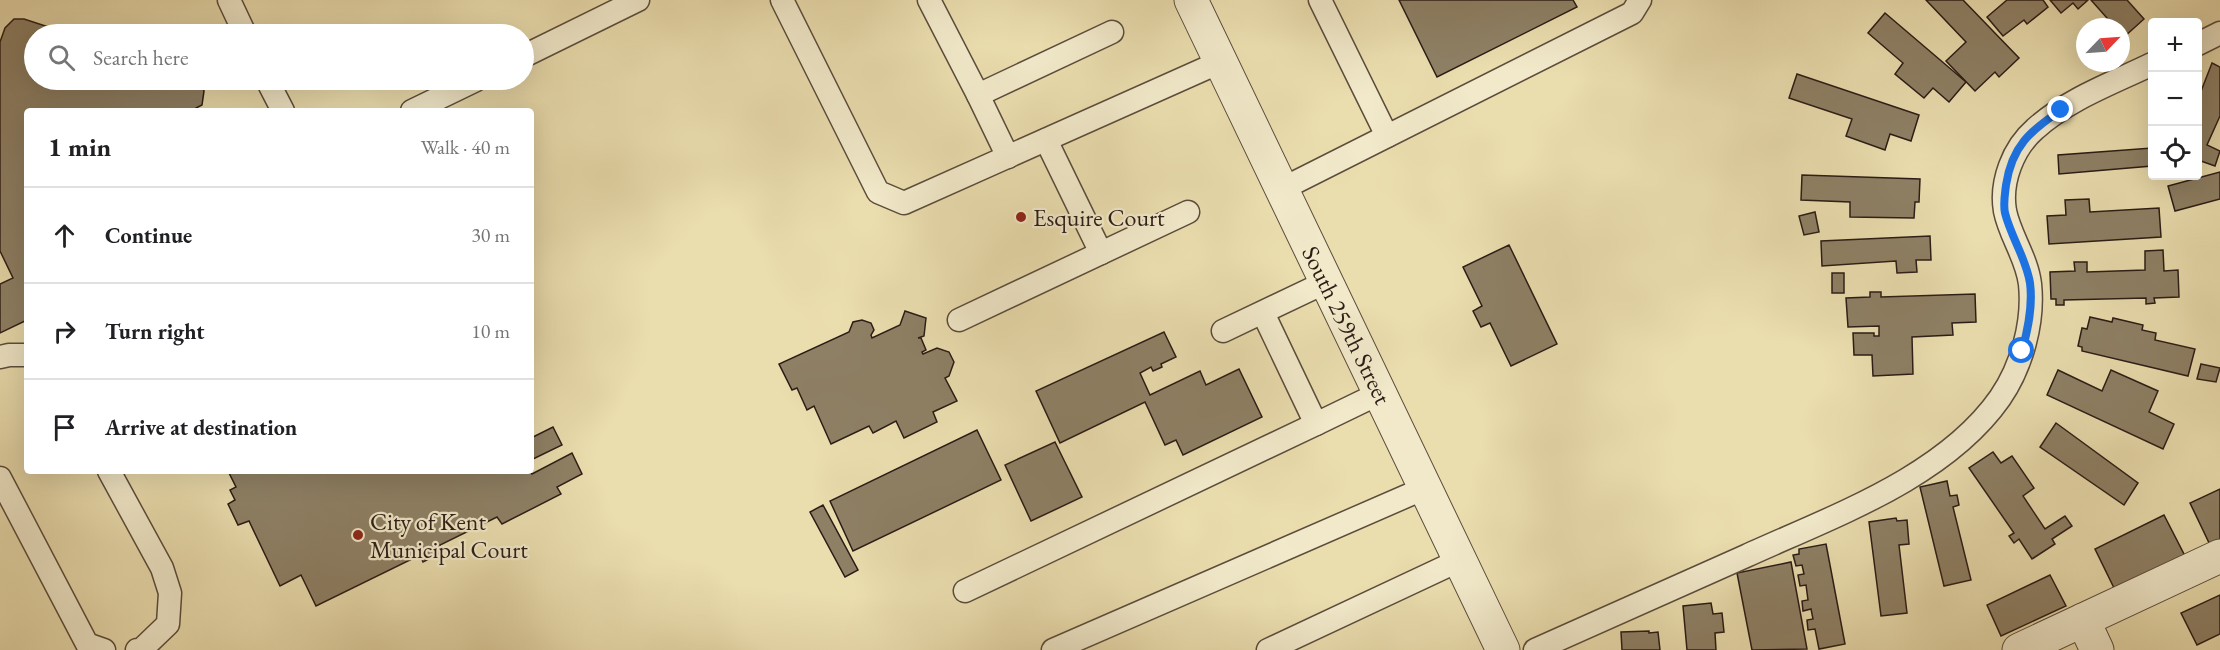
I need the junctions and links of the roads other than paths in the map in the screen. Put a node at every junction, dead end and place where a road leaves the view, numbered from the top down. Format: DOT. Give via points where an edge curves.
graph roads {
  1 [pos="229,0"];
  2 [pos="638,0"];
  3 [pos="782,0"];
  4 [pos="929,0"];
  5 [pos="1191,0"];
  6 [pos="1320,0"];
  7 [pos="1640,0"];
  8 [pos="240,24"];
  9 [pos="1112,32"];
  10 [pos="2220,33"];
  11 [pos="2202,42"];
  12 [pos="534,51"];
  13 [pos="1220,62"];
  14 [pos="2148,66"];
  15 [pos="272,90"];
  16 [pos="455,90"];
  17 [pos="978,95"];
  18 [pos="281,108"];
  19 [pos="418,108"];
  20 [pos="1387,136"];
  21 [pos="1046,140"];
  22 [pos="1008,157"];
  23 [pos="1282,189"];
  24 [pos="1188,212"];
  25 [pos="1101,253"];
  26 [pos="1326,282"];
  27 [pos="1263,313"];
  28 [pos="959,320"];
  29 [pos="1223,331"];
  30 [pos="24,355"];
  31 [pos="0,357"];
  32 [pos="1380,393"];
  33 [pos="1316,424"];
  34 [pos="111,474"];
  35 [pos="0,478"];
  36 [pos="1425,488"];
  37 [pos="2220,556"];
  38 [pos="1460,560"];
  39 [pos="965,591"];
  40 [pos="2083,620"];
  41 [pos="104,650"];
  42 [pos="136,650"];
  43 [pos="1053,650"];
  44 [pos="1268,650"];
  45 [pos="1503,650"];
  46 [pos="1535,650"];
  47 [pos="2019,650"];
  48 [pos="2097,650"];
  1 -- 8 [label="lane"];
  2 -- 12 [label="lane"];
  3 -- 22 [label="lane" via="878,192 904,203"];
  4 -- 17 [label="lane"];
  5 -- 13 [label="street, South 259th Street"];
  6 -- 20 [label="lane"];
  7 -- 20 [label="lane" via="1632,13"];
  9 -- 17 [label="lane"];
  10 -- 11 [label="lane"];
  13 -- 21 [label="lane"];
  13 -- 23 [label="street, South 259th Street"];
  14 -- 46 [label="lane" via="2061,110 2019,144 2007,177 2005,212 2030,283 2029,322 2010,381 1974,428 1950,450 1868,500"];
  15 -- 18 [label="lane"];
  16 -- 19 [label="lane"];
  17 -- 22 [label="lane"];
  20 -- 23 [label="lane"];
  21 -- 22 [label="lane"];
  21 -- 25 [label="lane"];
  23 -- 26 [label="street, South 259th Street"];
  24 -- 25 [label="lane"];
  25 -- 28 [label="lane"];
  26 -- 27 [label="lane"];
  26 -- 32 [label="street, South 259th Street"];
  27 -- 29 [label="lane"];
  27 -- 33 [label="lane"];
  30 -- 31 [label="lane"];
  32 -- 33 [label="lane"];
  32 -- 36 [label="street, South 259th Street"];
  33 -- 39 [label="lane"];
  34 -- 42 [label="lane" via="162,568 170,593 168,624 141,650"];
  35 -- 41 [label="lane" via="87,644"];
  36 -- 38 [label="street, South 259th Street"];
  36 -- 43 [label="lane"];
  37 -- 40 [label="street"];
  38 -- 44 [label="lane"];
  38 -- 45 [label="street, South 259th Street"];
  40 -- 47 [label="street"];
  40 -- 48 [label="street"];
}
